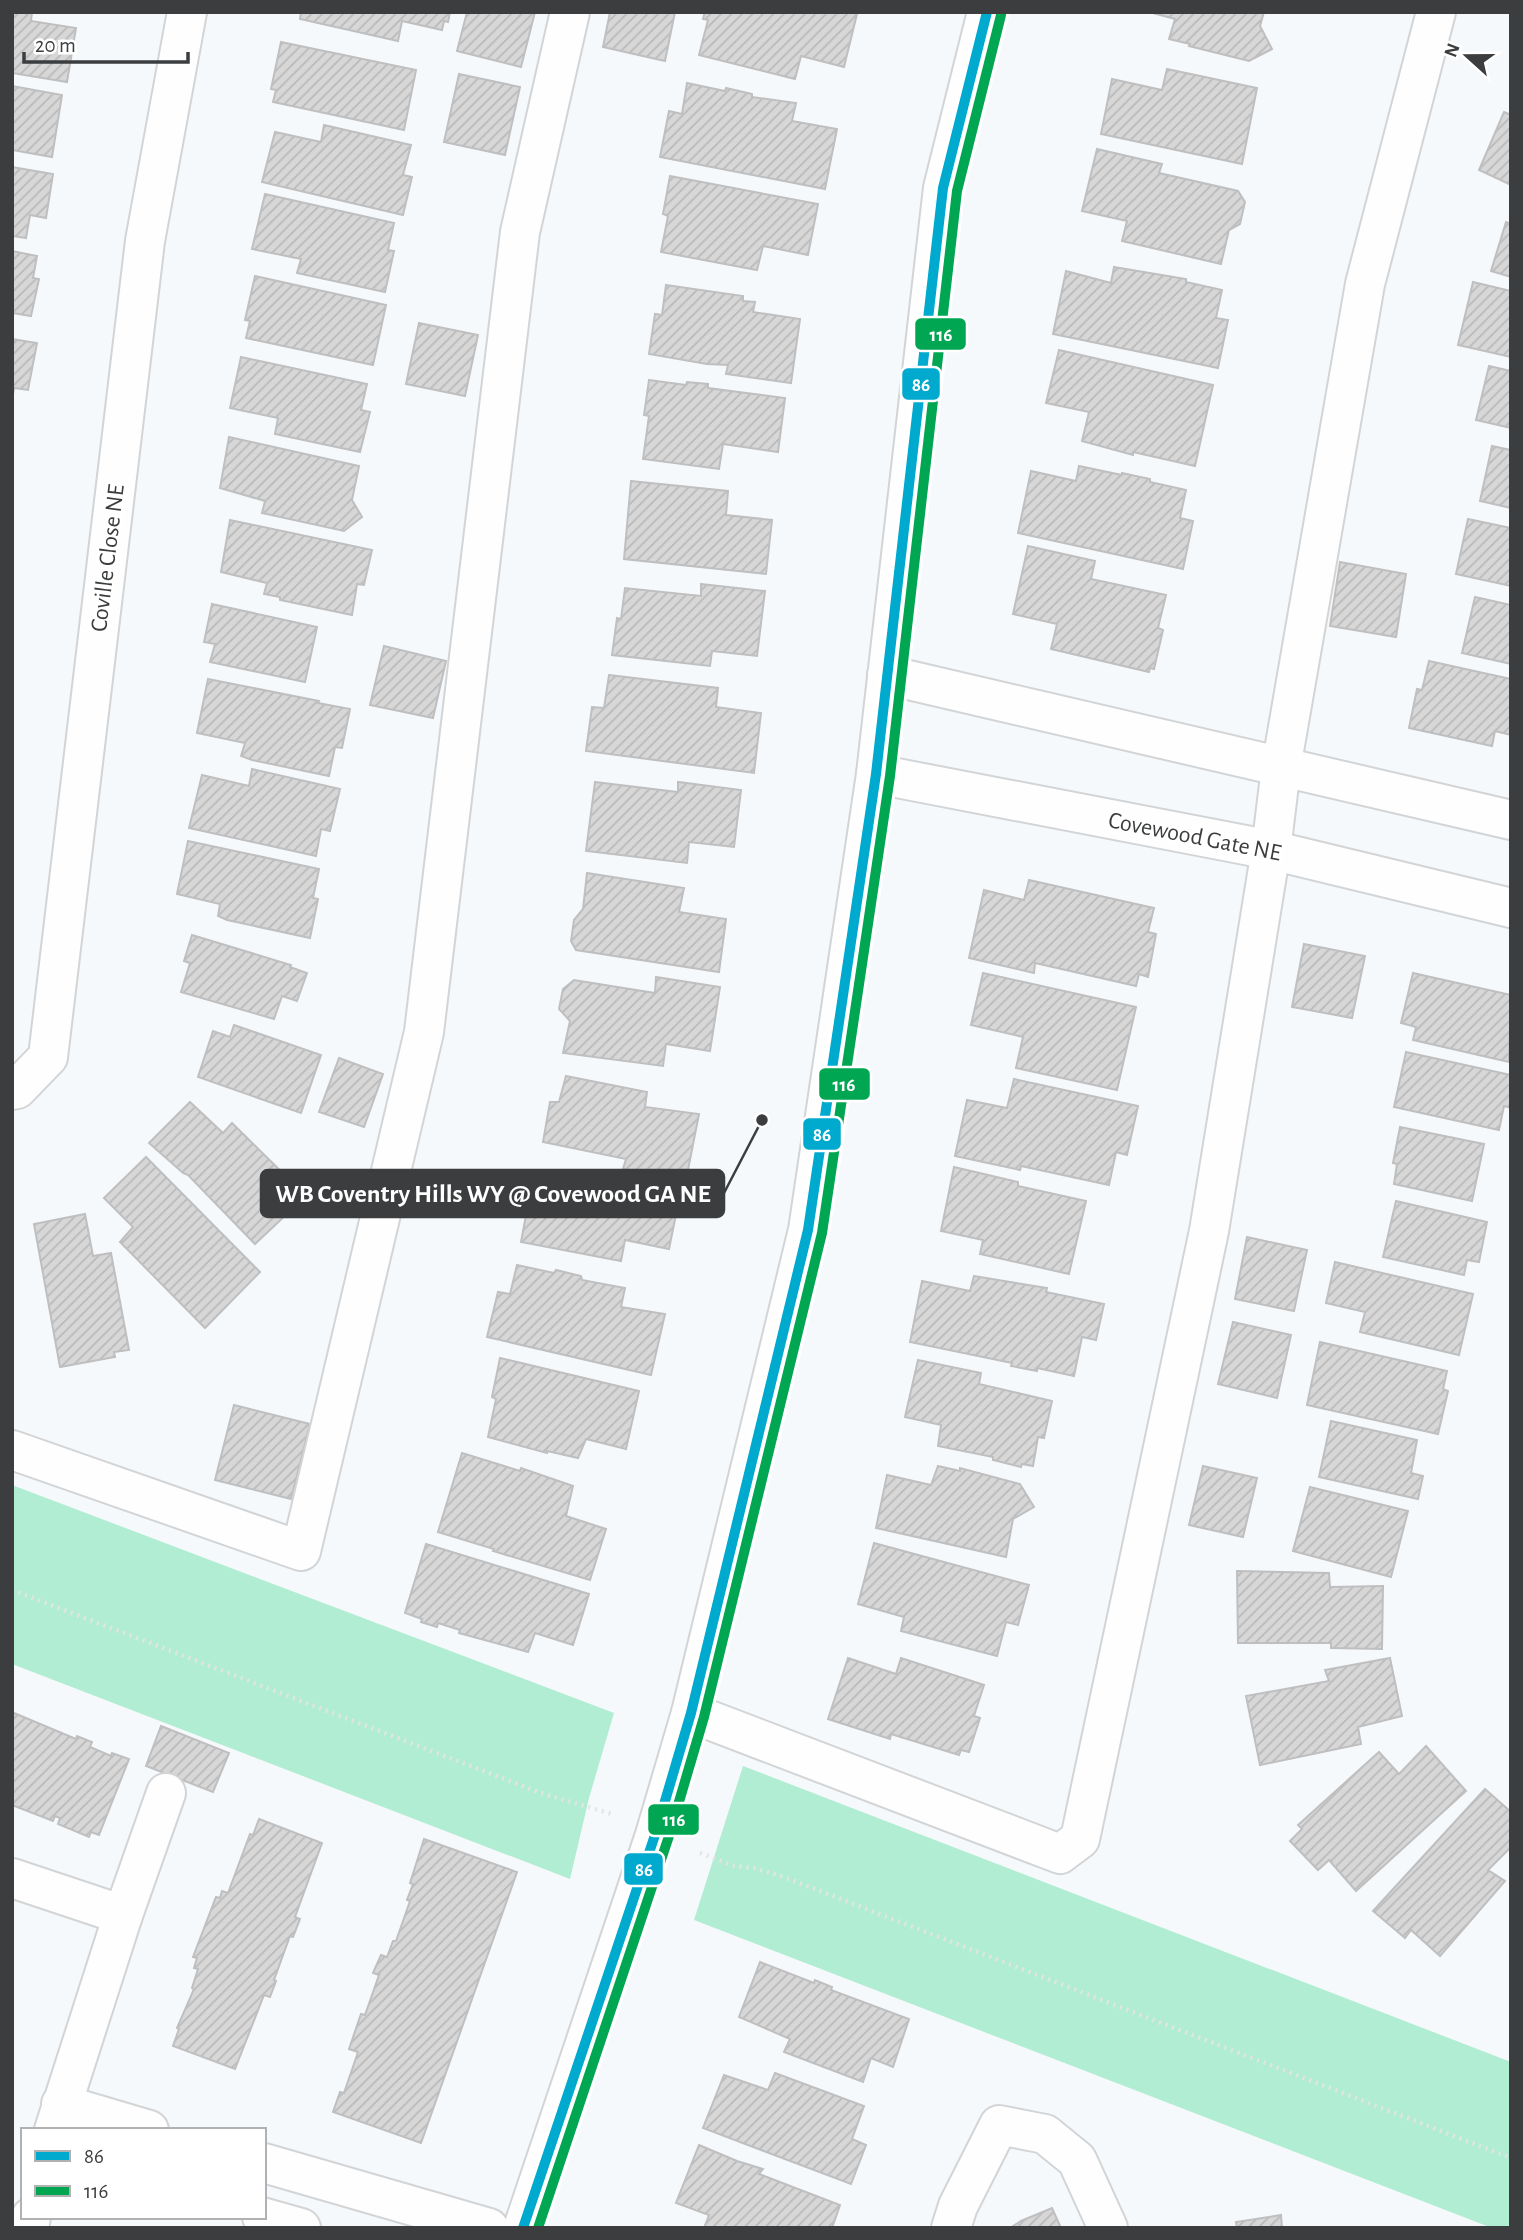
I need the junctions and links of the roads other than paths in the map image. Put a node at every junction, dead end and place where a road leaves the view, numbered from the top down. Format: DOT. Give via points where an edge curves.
graph roads {
  1 [pos="187,12"];
  2 [pos="570,12"];
  3 [pos="987,12"];
  4 [pos="1436,12"];
  5 [pos="887,675"];
  6 [pos="1281,768"];
  7 [pos="876,774"];
  8 [pos="1511,820"];
  9 [pos="1270,850"];
  10 [pos="1511,908"];
  11 [pos="12,1090"];
  12 [pos="12,1450"];
  13 [pos="691,1713"];
  14 [pos="166,1793"];
  15 [pos="12,1878"];
  16 [pos="123,1915"];
  17 [pos="57,2117"];
  18 [pos="135,2128"];
  19 [pos="266,2164"];
  20 [pos="266,2218"];
  21 [pos="301,2228"];
  22 [pos="489,2228"];
  23 [pos="523,2228"];
  24 [pos="951,2228"];
  25 [pos="1108,2228"];
  1 -- 11 [label="street, Coville Close NE" via="145,241 48,1057"];
  2 -- 12 [label="street" via="520,232 424,1032 301,1551"];
  3 -- 5 [label="street" via="943,188"];
  4 -- 6 [label="street" via="1365,284"];
  5 -- 6 [label="street"];
  5 -- 7 [label="street"];
  6 -- 8 [label="street"];
  6 -- 9 [label="street"];
  7 -- 9 [label="street, Covewood Gate NE"];
  7 -- 13 [label="street" via="808,1230"];
  9 -- 10 [label="street, Covewood Gate NE"];
  9 -- 13 [label="street" via="1209,1231 1080,1839 1060,1853"];
  13 -- 23 [label="street" via="655,1835"];
  14 -- 16 [label="street"];
  15 -- 16 [label="street"];
  16 -- 17 [label="street"];
  17 -- 18 [label="street"];
  19 -- 22 [label="street"];
  20 -- 21 [label="street"];
  24 -- 25 [label="street" via="999,2125 1045,2134 1077,2160"];
}
